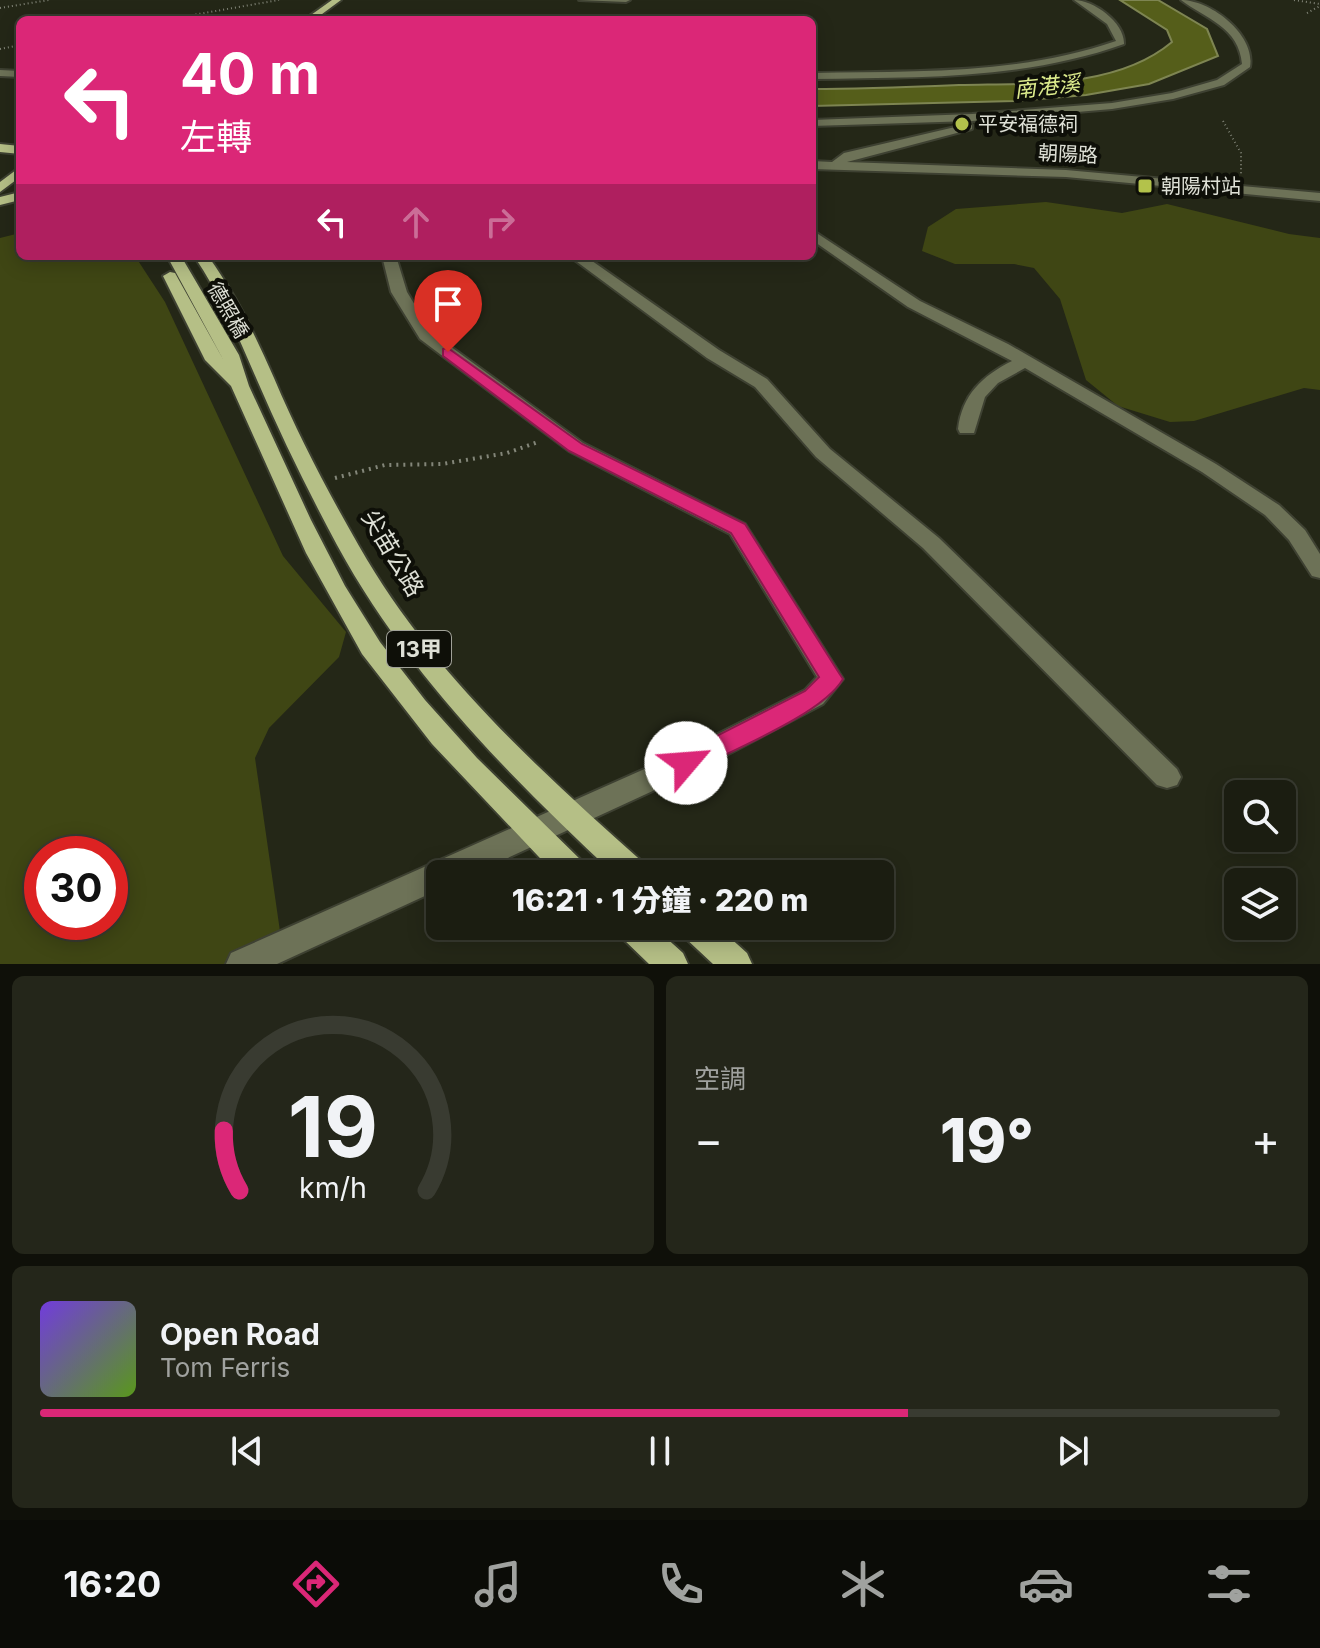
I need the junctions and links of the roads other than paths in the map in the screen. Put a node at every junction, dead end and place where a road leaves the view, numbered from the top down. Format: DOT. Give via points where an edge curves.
graph roads {
  1 [pos="337,0"];
  2 [pos="351,0"];
  3 [pos="581,0"];
  4 [pos="626,0"];
  5 [pos="1078,0"];
  6 [pos="1185,0"];
  7 [pos="593,12"];
  8 [pos="314,16"];
  9 [pos="329,16"];
  10 [pos="816,76"];
  11 [pos="1001,116"];
  12 [pos="816,123"];
  13 [pos="816,165"];
  14 [pos="836,166"];
  15 [pos="16,175"];
  16 [pos="0,189"];
  17 [pos="1320,197"];
  18 [pos="816,237"];
  19 [pos="162,260"];
  20 [pos="176,260"];
  21 [pos="186,260"];
  22 [pos="204,260"];
  23 [pos="390,260"];
  24 [pos="582,260"];
  25 [pos="1024,362"];
  26 [pos="265,378"];
  27 [pos="240,386"];
  28 [pos="967,429"];
  29 [pos="1320,571"];
  30 [pos="1167,777"];
  31 [pos="571,817"];
  32 [pos="532,833"];
  33 [pos="472,860"];
  34 [pos="560,860"];
  35 [pos="619,860"];
  36 [pos="426,881"];
  37 [pos="646,940"];
  38 [pos="709,940"];
  39 [pos="242,964"];
  40 [pos="672,964"];
  41 [pos="736,964"];
  1 -- 8 [label="main road"];
  2 -- 9 [label="main road"];
  3 -- 4 [label="street"];
  3 -- 7 [label="street"];
  5 -- 10 [label="street" via="1112,23 1121,42 1092,54 1020,66"];
  6 -- 11 [label="street" via="1236,34 1247,65 1232,78 1175,96"];
  11 -- 12 [label="street"];
  11 -- 14 [label="street" via="848,156"];
  13 -- 14 [label="street, 朝陽路"];
  14 -- 17 [label="street, 朝陽路" via="1076,174"];
  15 -- 16 [label="main road"];
  18 -- 25 [label="street" via="914,304"];
  19 -- 27 [label="main road" via="213,360"];
  20 -- 27 [label="main road, 德照橋 / 13甲" via="231,355"];
  21 -- 26 [label="main road, 德照橋 / 13甲" via="242,354"];
  22 -- 26 [label="main road" via="249,337"];
  23 -- 31 [label="street" via="399,292 426,336 576,447 738,529 831,679 814,697"];
  24 -- 30 [label="street" via="761,383 823,453 931,543"];
  25 -- 28 [label="street" via="981,389 968,409"];
  25 -- 29 [label="street" via="1272,510 1297,535"];
  26 -- 31 [label="main road, 尖苗公路 / 13甲" via="360,568 401,628 471,712"];
  27 -- 32 [label="main road, 13甲" via="331,579 371,648"];
  31 -- 32 [label="street"];
  31 -- 35 [label="main road, 尖苗公路 / 13甲"];
  32 -- 33 [label="street"];
  32 -- 34 [label="main road, 13甲"];
  36 -- 39 [label="street"];
  37 -- 40 [label="main road"];
  38 -- 41 [label="main road"];
}
